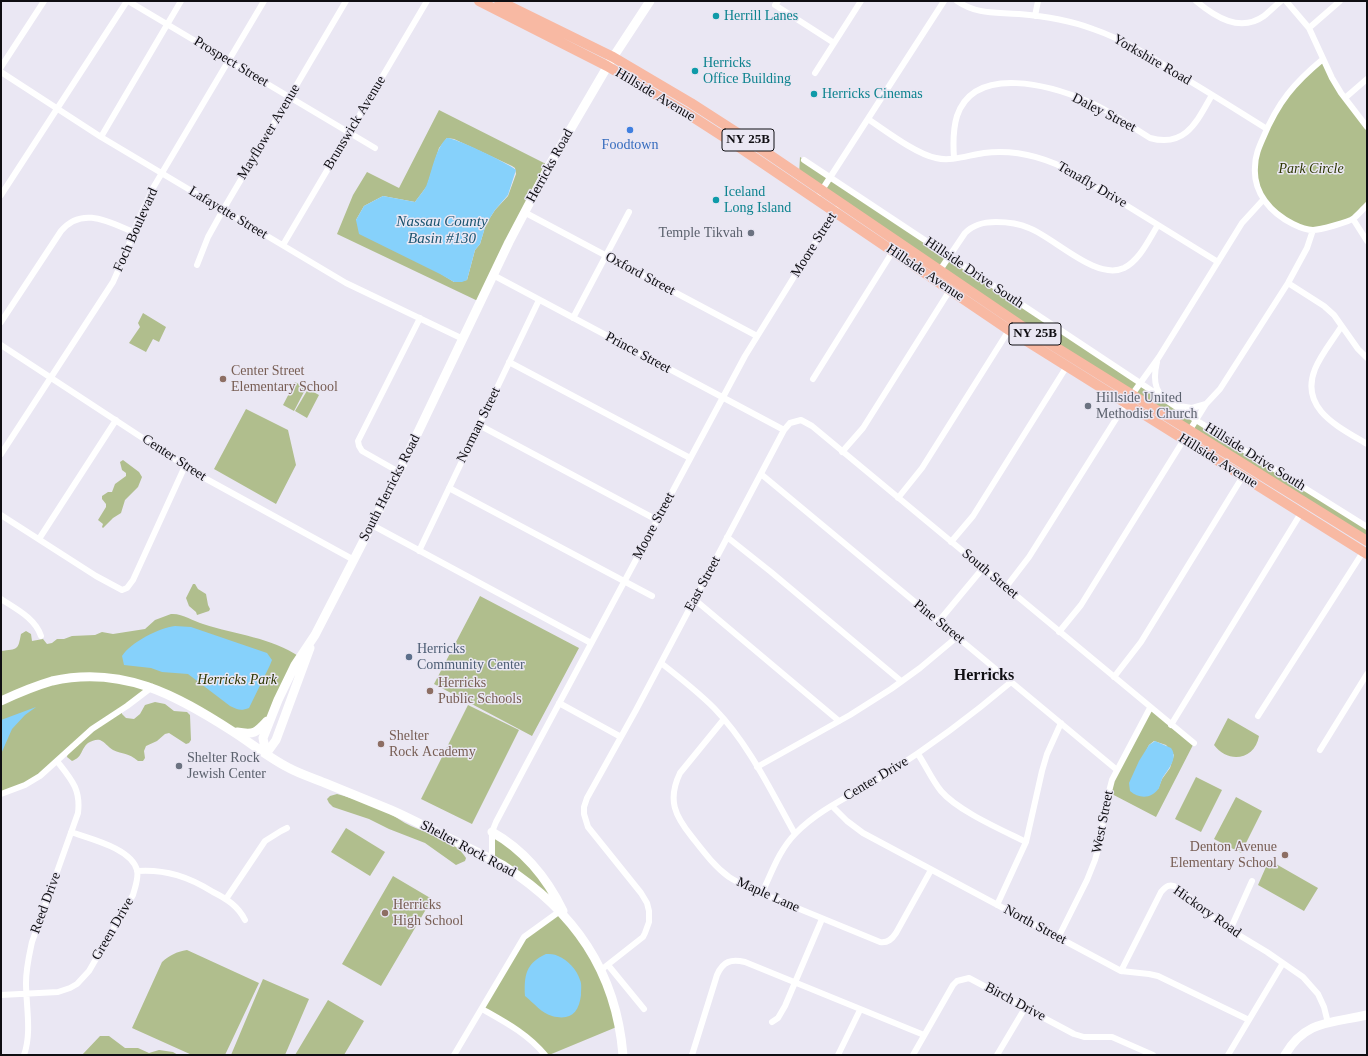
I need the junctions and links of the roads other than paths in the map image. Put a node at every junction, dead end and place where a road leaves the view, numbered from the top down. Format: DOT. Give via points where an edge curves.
graph roads {
  1 [pos="44,1"];
  2 [pos="128,1"];
  3 [pos="181,1"];
  4 [pos="264,1"];
  5 [pos="346,1"];
  6 [pos="428,1"];
  7 [pos="479,1"];
  8 [pos="499,1"];
  9 [pos="650,1"];
  10 [pos="778,1"];
  11 [pos="861,1"];
  12 [pos="944,1"];
  13 [pos="957,1"];
  14 [pos="1038,1"];
  15 [pos="1196,1"];
  16 [pos="1281,1"];
  17 [pos="1286,1"];
  18 [pos="1340,1"];
  19 [pos="1035,16"];
  20 [pos="168,25"];
  21 [pos="1309,28"];
  22 [pos="834,43"];
  23 [pos="613,57"];
  24 [pos="1324,59"];
  25 [pos="228,61"];
  26 [pos="607,66"];
  27 [pos="1,68"];
  28 [pos="1,72"];
  29 [pos="815,73"];
  30 [pos="1367,79"];
  31 [pos="1212,95"];
  32 [pos="290,97"];
  33 [pos="1345,98"];
  34 [pos="57,109"];
  35 [pos="868,119"];
  36 [pos="1367,127"];
  37 [pos="1267,129"];
  38 [pos="349,132"];
  39 [pos="101,137"];
  40 [pos="375,148"];
  41 [pos="954,158"];
  42 [pos="804,160"];
  43 [pos="162,174"];
  44 [pos="830,177"];
  45 [pos="1,195"];
  46 [pos="819,195"];
  47 [pos="1263,200"];
  48 [pos="841,203"];
  49 [pos="1367,205"];
  50 [pos="223,210"];
  51 [pos="524,212"];
  52 [pos="629,212"];
  53 [pos="834,212"];
  54 [pos="1353,219"];
  55 [pos="1158,225"];
  56 [pos="1313,230"];
  57 [pos="133,232"];
  58 [pos="1367,241"];
  59 [pos="283,245"];
  60 [pos="893,251"];
  61 [pos="606,256"];
  62 [pos="948,256"];
  63 [pos="1218,262"];
  64 [pos="197,265"];
  65 [pos="937,275"];
  66 [pos="493,276"];
  67 [pos="1288,283"];
  68 [pos="950,290"];
  69 [pos="539,300"];
  70 [pos="420,318"];
  71 [pos="573,318"];
  72 [pos="1,322"];
  73 [pos="1342,327"];
  74 [pos="1009,330"];
  75 [pos="757,336"];
  76 [pos="463,339"];
  77 [pos="1,345"];
  78 [pos="1159,357"];
  79 [pos="1367,358"];
  80 [pos="509,362"];
  81 [pos="1067,366"];
  82 [pos="51,377"];
  83 [pos="813,379"];
  84 [pos="1140,383"];
  85 [pos="1132,394"];
  86 [pos="723,397"];
  87 [pos="1126,403"];
  88 [pos="1170,403"];
  89 [pos="1206,404"];
  90 [pos="116,420"];
  91 [pos="1196,420"];
  92 [pos="479,425"];
  93 [pos="784,430"];
  94 [pos="1190,430"];
  95 [pos="1184,440"];
  96 [pos="1367,444"];
  97 [pos="842,452"];
  98 [pos="1,454"];
  99 [pos="690,458"];
  100 [pos="185,466"];
  101 [pos="399,472"];
  102 [pos="761,474"];
  103 [pos="1243,476"];
  104 [pos="449,488"];
  105 [pos="898,498"];
  106 [pos="1301,513"];
  107 [pos="1,515"];
  108 [pos="1348,515"];
  109 [pos="657,520"];
  110 [pos="372,525"];
  111 [pos="1342,526"];
  112 [pos="1367,527"];
  113 [pos="1336,535"];
  114 [pos="727,537"];
  115 [pos="39,539"];
  116 [pos="1367,541"];
  117 [pos="951,542"];
  118 [pos="419,551"];
  119 [pos="1365,553"];
  120 [pos="354,560"];
  121 [pos="983,568"];
  122 [pos="625,581"];
  123 [pos="1006,587"];
  124 [pos="652,596"];
  125 [pos="1,599"];
  126 [pos="694,599"];
  127 [pos="939,621"];
  128 [pos="1059,632"];
  129 [pos="315,635"];
  130 [pos="41,636"];
  131 [pos="957,637"];
  132 [pos="591,643"];
  133 [pos="660,663"];
  134 [pos="1367,674"];
  135 [pos="1114,677"];
  136 [pos="901,681"];
  137 [pos="1011,682"];
  138 [pos="152,687"];
  139 [pos="1,701"];
  140 [pos="559,704"];
  141 [pos="1150,708"];
  142 [pos="1258,716"];
  143 [pos="270,717"];
  144 [pos="724,719"];
  145 [pos="839,721"];
  146 [pos="1061,723"];
  147 [pos="1171,725"];
  148 [pos="233,732"];
  149 [pos="621,737"];
  150 [pos="1194,743"];
  151 [pos="1320,750"];
  152 [pos="266,754"];
  153 [pos="918,754"];
  154 [pos="57,760"];
  155 [pos="757,767"];
  156 [pos="1117,770"];
  157 [pos="1,794"];
  158 [pos="832,806"];
  159 [pos="287,828"];
  160 [pos="72,832"];
  161 [pos="492,832"];
  162 [pos="795,834"];
  163 [pos="1026,842"];
  164 [pos="492,860"];
  165 [pos="137,870"];
  166 [pos="931,870"];
  167 [pos="1252,881"];
  168 [pos="762,894"];
  169 [pos="226,899"];
  170 [pos="996,905"];
  171 [pos="563,913"];
  172 [pos="822,919"];
  173 [pos="245,920"];
  174 [pos="1230,930"];
  175 [pos="1058,938"];
  176 [pos="1283,963"];
  177 [pos="605,967"];
  178 [pos="1121,971"];
  179 [pos="795,983"];
  180 [pos="26,994"];
  181 [pos="1,995"];
  182 [pos="1025,1008"];
  183 [pos="482,1009"];
  184 [pos="644,1009"];
  185 [pos="860,1010"];
  186 [pos="1367,1015"];
  187 [pos="1249,1020"];
  188 [pos="772,1022"];
  189 [pos="1328,1023"];
  190 [pos="924,1035"];
  191 [pos="1146,1054"];
  192 [pos="24,1055"];
  193 [pos="454,1055"];
  194 [pos="545,1055"];
  195 [pos="623,1055"];
  196 [pos="692,1055"];
  197 [pos="838,1055"];
  198 [pos="913,1055"];
  199 [pos="996,1055"];
  200 [pos="1153,1055"];
  201 [pos="1228,1055"];
  202 [pos="1285,1055"];
  1 -- 27 [label="street"];
  2 -- 20 [label="street, Prospect Street"];
  2 -- 34 [label="street"];
  3 -- 20 [label="street"];
  4 -- 25 [label="street, Foch Boulevard"];
  5 -- 32 [label="street, Mayflower Avenue"];
  6 -- 38 [label="street, Brunswick Avenue"];
  7 -- 26 [label="main road, Hillside Avenue / NY 25B"];
  8 -- 23 [label="main road, Hillside Avenue / NY 25B"];
  9 -- 23 [label="main road, Herricks Road"];
  10 -- 22 [label="street" via="775,5"];
  11 -- 22 [label="street"];
  12 -- 35 [label="street"];
  13 -- 19 [label="street, Yorkshire Road" via="977,11"];
  14 -- 19 [label="street"];
  15 -- 16 [label="street" via="1225,21 1244,24 1255,21"];
  17 -- 21 [label="street"];
  18 -- 21 [label="street"];
  19 -- 31 [label="street, Yorkshire Road" via="1071,22 1117,38"];
  20 -- 25 [label="street, Prospect Street"];
  20 -- 39 [label="street"];
  21 -- 24 [label="street"];
  22 -- 29 [label="street"];
  23 -- 26 [label="main road, Herricks Road"];
  23 -- 46 [label="main road, Hillside Avenue / NY 25B" via="709,115"];
  24 -- 33 [label="street"];
  24 -- 37 [label="street" via="1292,88 1277,107"];
  25 -- 32 [label="street, Prospect Street"];
  25 -- 43 [label="street, Foch Boulevard"];
  26 -- 46 [label="main road, Hillside Avenue / NY 25B"];
  26 -- 51 [label="main road, Herricks Road"];
  28 -- 34 [label="street, Lafayette Street"];
  30 -- 33 [label="street"];
  31 -- 37 [label="street, Yorkshire Road"];
  31 -- 41 [label="street, Daley Street" via="1189,131 1174,139 1159,140 1150,138 1090,103 1070,95 1024,84 991,84 973,93 960,108 954,131"];
  32 -- 38 [label="street, Prospect Street"];
  32 -- 50 [label="street, Mayflower Avenue"];
  33 -- 36 [label="street"];
  34 -- 39 [label="street, Lafayette Street"];
  34 -- 45 [label="street"];
  35 -- 41 [label="street, Tenafly Drive" via="925,155 937,159"];
  35 -- 44 [label="street"];
  37 -- 47 [label="street" via="1256,155 1255,168 1257,187"];
  38 -- 40 [label="street, Prospect Street"];
  38 -- 59 [label="street, Brunswick Avenue"];
  39 -- 43 [label="street, Lafayette Street"];
  41 -- 55 [label="street, Tenafly Drive" via="1003,152 1019,153 1050,161"];
  42 -- 44 [label="street, Hillside Drive South"];
  43 -- 50 [label="street, Lafayette Street"];
  43 -- 57 [label="street, Foch Boulevard"];
  44 -- 46 [label="street"];
  44 -- 62 [label="street, Hillside Drive South"];
  46 -- 48 [label="main road, Hillside Avenue / NY 25B"];
  46 -- 53 [label="main road, Hillside Avenue / NY 25B"];
  47 -- 56 [label="street" via="1285,220"];
  47 -- 63 [label="street" via="1242,223"];
  48 -- 53 [label="street, Moore Street"];
  48 -- 65 [label="main road, Hillside Avenue / NY 25B"];
  49 -- 54 [label="street"];
  50 -- 59 [label="street, Lafayette Street"];
  50 -- 64 [label="street, Mayflower Avenue" via="208,237"];
  51 -- 61 [label="street, Oxford Street"];
  51 -- 66 [label="main road, Herricks Road"];
  52 -- 61 [label="street"];
  53 -- 60 [label="main road, Hillside Avenue / NY 25B"];
  53 -- 75 [label="street, Moore Street"];
  54 -- 56 [label="street"];
  54 -- 58 [label="street"];
  55 -- 62 [label="street" via="1135,260 1124,268 1115,270 1095,267 1030,228 1008,222 989,222 971,227"];
  55 -- 63 [label="street, Tenafly Drive"];
  56 -- 67 [label="street" via="1307,248"];
  57 -- 72 [label="street" via="93,218 84,217 71,222 61,231"];
  57 -- 82 [label="street, Foch Boulevard" via="113,282"];
  59 -- 70 [label="street, Lafayette Street" via="346,283"];
  60 -- 65 [label="main road, Hillside Avenue / NY 25B"];
  60 -- 83 [label="street"];
  61 -- 71 [label="street"];
  61 -- 75 [label="street, Oxford Street"];
  62 -- 65 [label="street"];
  62 -- 84 [label="street, Hillside Drive South"];
  63 -- 78 [label="street"];
  65 -- 68 [label="main road, Hillside Avenue / NY 25B"];
  65 -- 85 [label="main road, Hillside Avenue / NY 25B"];
  66 -- 69 [label="street, Prince Street"];
  66 -- 76 [label="main road, Herricks Road"];
  67 -- 73 [label="street" via="1324,306"];
  67 -- 89 [label="street" via="1220,389"];
  68 -- 74 [label="main road, Hillside Avenue / NY 25B"];
  68 -- 97 [label="street" via="863,428"];
  69 -- 71 [label="street, Prince Street"];
  69 -- 80 [label="street, Norman Street"];
  70 -- 76 [label="street, Lafayette Street"];
  70 -- 101 [label="street" via="358,441 362,451"];
  71 -- 86 [label="street, Prince Street"];
  73 -- 79 [label="street"];
  73 -- 96 [label="street" via="1316,368 1312,393 1323,414"];
  74 -- 81 [label="main road, Hillside Avenue / NY 25B"];
  74 -- 105 [label="street" via="922,468"];
  75 -- 86 [label="street, Moore Street"];
  76 -- 101 [label="main road, South Herricks Road"];
  77 -- 82 [label="street, Center Street"];
  78 -- 84 [label="street"];
  78 -- 88 [label="street" via="1154,371 1155,382 1159,393"];
  80 -- 92 [label="street, Norman Street"];
  80 -- 99 [label="street"];
  81 -- 87 [label="main road, Hillside Avenue / NY 25B"];
  81 -- 117 [label="street" via="973,516"];
  82 -- 90 [label="street, Center Street"];
  82 -- 98 [label="street, Foch Boulevard"];
  84 -- 85 [label="street"];
  84 -- 88 [label="street, Hillside Drive South"];
  85 -- 87 [label="street"];
  85 -- 94 [label="main road, Hillside Avenue / NY 25B"];
  86 -- 93 [label="street, Prince Street"];
  86 -- 99 [label="street, Moore Street"];
  87 -- 95 [label="main road, Hillside Avenue / NY 25B"];
  87 -- 123 [label="street" via="1029,557"];
  88 -- 89 [label="street" via="1182,408"];
  88 -- 91 [label="street, Hillside Drive South"];
  89 -- 91 [label="street"];
  90 -- 100 [label="street, Center Street"];
  90 -- 115 [label="street"];
  91 -- 94 [label="street"];
  91 -- 108 [label="street, Hillside Drive South"];
  92 -- 104 [label="street, Norman Street"];
  92 -- 109 [label="street"];
  93 -- 97 [label="street, South Street" via="790,423 804,421"];
  93 -- 102 [label="street, East Street"];
  94 -- 95 [label="street"];
  94 -- 111 [label="main road, Hillside Avenue / NY 25B"];
  95 -- 103 [label="main road, Hillside Avenue / NY 25B"];
  95 -- 128 [label="street" via="1081,606"];
  97 -- 105 [label="street, South Street"];
  99 -- 109 [label="street, Moore Street"];
  100 -- 115 [label="street" via="127,588 122,590 102,579"];
  100 -- 120 [label="street, Center Street"];
  101 -- 110 [label="main road, South Herricks Road"];
  102 -- 114 [label="street, East Street"];
  102 -- 127 [label="street, Pine Street"];
  103 -- 106 [label="main road, Hillside Avenue / NY 25B"];
  103 -- 135 [label="street" via="1142,642"];
  104 -- 118 [label="street, Norman Street"];
  104 -- 122 [label="street"];
  105 -- 117 [label="street, South Street"];
  106 -- 113 [label="main road, Hillside Avenue / NY 25B"];
  106 -- 147 [label="street"];
  107 -- 115 [label="street"];
  108 -- 111 [label="street"];
  108 -- 112 [label="street, Hillside Drive South"];
  109 -- 122 [label="street, Moore Street"];
  110 -- 118 [label="street"];
  110 -- 120 [label="main road, South Herricks Road"];
  111 -- 113 [label="street"];
  111 -- 116 [label="main road, Hillside Avenue / NY 25B"];
  113 -- 119 [label="main road, Hillside Avenue / NY 25B"];
  114 -- 126 [label="street, East Street"];
  114 -- 136 [label="street"];
  117 -- 121 [label="street, South Street"];
  118 -- 132 [label="street"];
  119 -- 142 [label="street"];
  120 -- 129 [label="main road, South Herricks Road"];
  121 -- 123 [label="street, South Street"];
  121 -- 127 [label="street"];
  122 -- 124 [label="street"];
  122 -- 132 [label="street, Moore Street"];
  123 -- 128 [label="street, South Street"];
  125 -- 130 [label="street" via="30,619 37,626"];
  126 -- 133 [label="street, East Street"];
  126 -- 145 [label="street"];
  127 -- 131 [label="street, Pine Street"];
  128 -- 135 [label="street, South Street"];
  129 -- 143 [label="main road, South Herricks Road" via="295,665"];
  129 -- 152 [label="main road, South Herricks Road" via="276,740"];
  131 -- 136 [label="street"];
  131 -- 137 [label="street, Pine Street"];
  132 -- 140 [label="street, Moore Street"];
  133 -- 144 [label="street" via="702,697"];
  133 -- 149 [label="street, East Street"];
  134 -- 151 [label="street"];
  135 -- 141 [label="street, South Street"];
  136 -- 145 [label="street"];
  137 -- 146 [label="street, Pine Street"];
  137 -- 153 [label="street, Center Drive"];
  138 -- 139 [label="main road, Shelter Rock Road" via="115,678 89,676 44,684"];
  138 -- 148 [label="main road, Shelter Rock Road"];
  138 -- 154 [label="street" via="92,729"];
  140 -- 149 [label="street"];
  140 -- 161 [label="street, Moore Street"];
  141 -- 147 [label="street, South Street"];
  141 -- 156 [label="street, West Street"];
  143 -- 148 [label="main road" via="252,734"];
  143 -- 152 [label="main road, South Herricks Road" via="263,738"];
  144 -- 155 [label="street"];
  144 -- 168 [label="street, Maple Lane" via="676,780 675,810 681,823 717,867 739,883"];
  145 -- 155 [label="street"];
  146 -- 156 [label="street, Pine Street"];
  146 -- 163 [label="street" via="1047,754"];
  147 -- 150 [label="street, South Street"];
  148 -- 152 [label="main road, Shelter Rock Road"];
  149 -- 177 [label="street, East Street" via="587,798 584,807 586,821 604,848 641,893 647,903 649,922 643,936"];
  152 -- 164 [label="main road, Shelter Rock Road" via="290,768 410,818"];
  153 -- 158 [label="street, Center Drive"];
  153 -- 163 [label="street" via="935,782 950,800"];
  154 -- 157 [label="street" via="32,781"];
  154 -- 160 [label="street, Reed Drive" via="74,783 78,796 78,813"];
  155 -- 162 [label="street"];
  156 -- 175 [label="street, West Street" via="1108,792 1095,860"];
  158 -- 162 [label="street, Center Drive"];
  158 -- 166 [label="street, North Street" via="863,833"];
  159 -- 169 [label="street" via="266,841"];
  160 -- 165 [label="street" via="111,845 134,864"];
  160 -- 180 [label="street, Reed Drive" via="32,942 27,965"];
  161 -- 164 [label="street, Moore Street"];
  161 -- 171 [label="main road" via="523,854 543,878"];
  162 -- 168 [label="street, Center Drive" via="780,853"];
  163 -- 170 [label="street"];
  164 -- 171 [label="main road, Shelter Rock Road" via="520,878"];
  165 -- 169 [label="street" via="179,875 196,881"];
  165 -- 180 [label="street, Green Drive" via="133,895 83,979 65,990"];
  166 -- 170 [label="street, North Street"];
  166 -- 172 [label="street, Maple Lane" via="896,933 888,941 880,942"];
  167 -- 174 [label="street"];
  168 -- 172 [label="street, Maple Lane"];
  169 -- 173 [label="street" via="237,908"];
  170 -- 175 [label="street, North Street"];
  171 -- 177 [label="main road, Shelter Rock Road"];
  171 -- 183 [label="street" via="524,937"];
  172 -- 179 [label="street"];
  174 -- 176 [label="street, Hickory Road"];
  174 -- 178 [label="street, Hickory Road" via="1218,923 1178,888 1168,885 1161,892"];
  175 -- 178 [label="street, North Street"];
  176 -- 187 [label="street"];
  176 -- 189 [label="street, Hickory Road" via="1303,977 1313,988 1321,1000"];
  177 -- 184 [label="street"];
  177 -- 195 [label="main road, Shelter Rock Road" via="617,1015"];
  178 -- 187 [label="street, North Street" via="1158,976"];
  179 -- 185 [label="street"];
  179 -- 188 [label="street" via="786,1006"];
  179 -- 196 [label="street" via="745,962 735,960 723,965 717,975"];
  180 -- 181 [label="street, Green Drive"];
  180 -- 192 [label="street, Reed Drive" via="28,1033"];
  182 -- 190 [label="street, Birch Drive" via="973,980 962,979 953,985"];
  182 -- 191 [label="street, Birch Drive" via="1074,1034 1084,1037 1112,1037"];
  182 -- 199 [label="street"];
  183 -- 193 [label="street"];
  183 -- 194 [label="street" via="524,1034"];
  185 -- 190 [label="street"];
  185 -- 197 [label="street"];
  186 -- 189 [label="main road"];
  187 -- 201 [label="street"];
  189 -- 202 [label="main road" via="1299,1035"];
  190 -- 198 [label="street, Birch Drive"];
  191 -- 200 [label="street, Birch Drive"];
}
